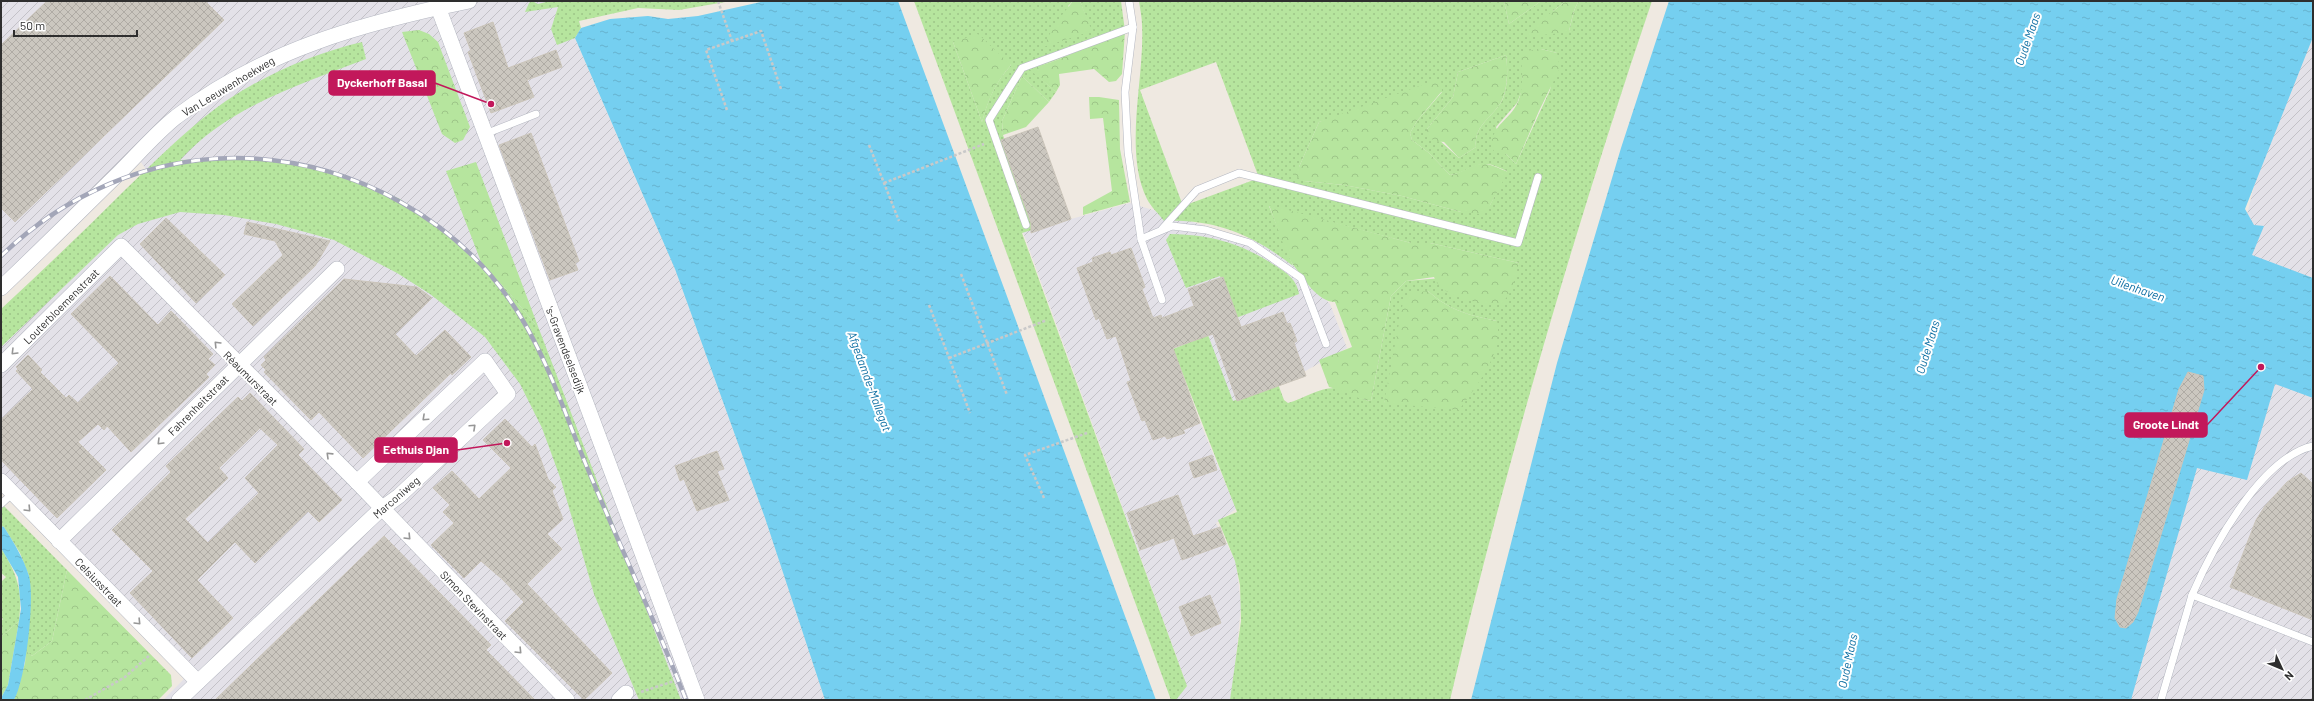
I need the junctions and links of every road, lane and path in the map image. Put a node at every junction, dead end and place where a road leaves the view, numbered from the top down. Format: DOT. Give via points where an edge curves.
graph roads {
  1 [pos="469,1"];
  2 [pos="718,1"];
  3 [pos="1129,1"];
  4 [pos="437,4"];
  5 [pos="1133,27"];
  6 [pos="732,41"];
  7 [pos="781,89"];
  8 [pos="727,110"];
  9 [pos="536,114"];
  10 [pos="485,134"];
  11 [pos="984,144"];
  12 [pos="869,145"];
  13 [pos="1538,177"];
  14 [pos="884,182"];
  15 [pos="899,220"];
  16 [pos="1026,225"];
  17 [pos="1161,231"];
  18 [pos="1140,239"];
  19 [pos="121,246"];
  20 [pos="337,269"];
  21 [pos="961,274"];
  22 [pos="1,288"];
  23 [pos="1162,300"];
  24 [pos="929,305"];
  25 [pos="1047,320"];
  26 [pos="987,344"];
  27 [pos="1326,344"];
  28 [pos="949,358"];
  29 [pos="1,365"];
  30 [pos="238,365"];
  31 [pos="1007,395"];
  32 [pos="970,413"];
  33 [pos="1087,432"];
  34 [pos="2313,446"];
  35 [pos="1,481"];
  36 [pos="357,482"];
  37 [pos="13,493"];
  38 [pos="1044,498"];
  39 [pos="1,504"];
  40 [pos="381,509"];
  41 [pos="59,541"];
  42 [pos="2192,595"];
  43 [pos="2313,642"];
  44 [pos="161,646"];
  45 [pos="198,682"];
  46 [pos="672,682"];
  47 [pos="652,689"];
  48 [pos="85,700"];
  49 [pos="180,700"];
  50 [pos="567,700"];
  51 [pos="697,700"];
  52 [pos="2161,700"];
  1 -- 4 [label="street, Van Leeuwenhoekweg"];
  2 -- 6 [label="path"];
  3 -- 5 [label="lane"];
  4 -- 10 [label="street, 's-Gravendeelsedijk"];
  4 -- 22 [label="street, Van Leeuwenhoekweg" via="324,38 272,59 218,90 176,118"];
  5 -- 16 [label="lane" via="1022,68 989,120"];
  5 -- 18 [label="lane" via="1125,92 1128,152"];
  6 -- 7 [label="path" via="761,31"];
  6 -- 8 [label="path" via="706,50"];
  9 -- 10 [label="lane"];
  10 -- 51 [label="street, 's-Gravendeelsedijk"];
  11 -- 14 [label="path"];
  12 -- 14 [label="path"];
  13 -- 17 [label="lane" via="1518,242 1239,173 1197,190"];
  14 -- 15 [label="path"];
  17 -- 18 [label="lane"];
  17 -- 27 [label="lane" via="1172,226 1206,230 1250,243 1301,278"];
  18 -- 23 [label="lane"];
  19 -- 29 [label="street, Louterbloemenstraat, one-way"];
  30 -- 19 [label="street, Réaumurstraat, one-way"];
  20 -- 30 [label="street, Fahrenheitstraat"];
  21 -- 26 [label="path"];
  24 -- 28 [label="path"];
  25 -- 26 [label="path"];
  26 -- 28 [label="path"];
  26 -- 31 [label="path"];
  28 -- 32 [label="path"];
  36 -- 30 [label="street, Réaumurstraat, one-way"];
  30 -- 41 [label="street, Fahrenheitstraat, one-way"];
  33 -- 38 [label="path" via="1025,455"];
  34 -- 42 [label="lane" via="2280,464 2254,489 2213,552"];
  35 -- 37 [label="street, Celsiusstraat"];
  36 -- 40 [label="street, Réaumurstraat"];
  40 -- 36 [label="street, Marconiweg, one-way" via="399,496 508,394 485,361"];
  37 -- 39 [label="lane"];
  37 -- 41 [label="street, Celsiusstraat, one-way"];
  40 -- 45 [label="street, Marconiweg"];
  40 -- 50 [label="street, Simon Stevinstraat, one-way"];
  41 -- 44 [label="street, Celsiusstraat, one-way"];
  42 -- 43 [label="lane"];
  42 -- 52 [label="lane"];
  44 -- 45 [label="street, Celsiusstraat"];
  44 -- 48 [label="path" via="125,677"];
  45 -- 49 [label="street, Marconiweg"];
  46 -- 47 [label="path"];
}
